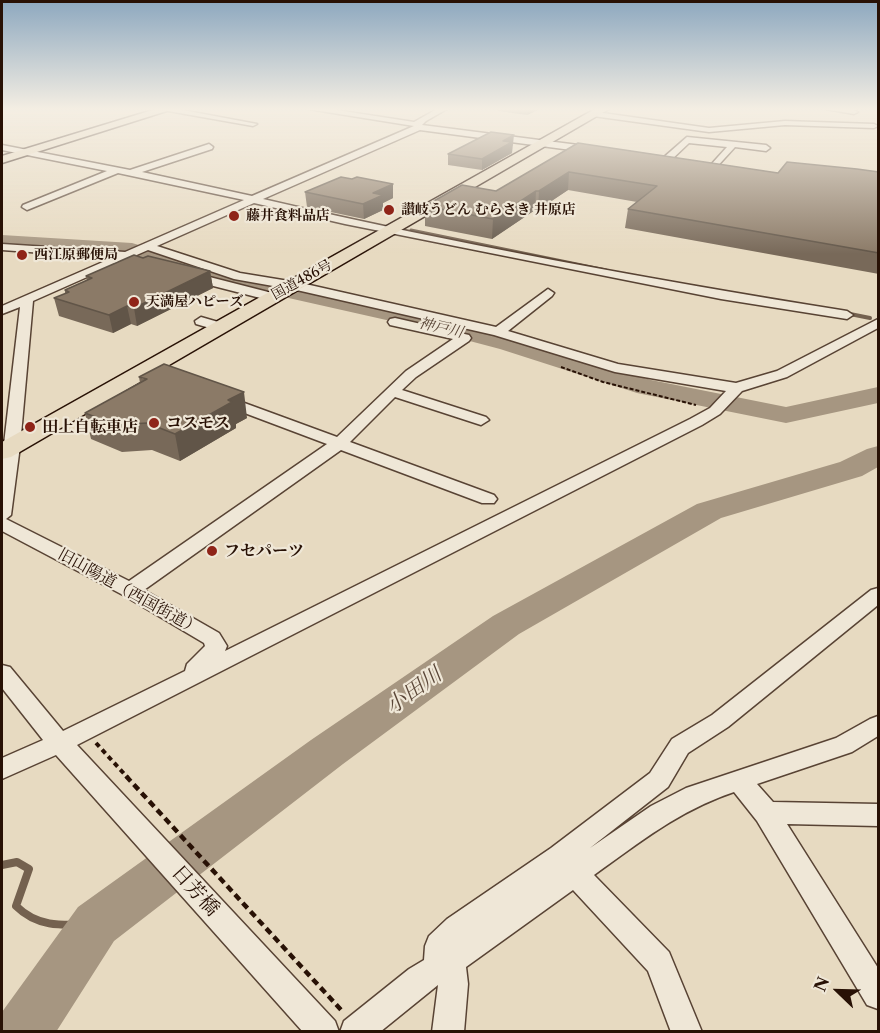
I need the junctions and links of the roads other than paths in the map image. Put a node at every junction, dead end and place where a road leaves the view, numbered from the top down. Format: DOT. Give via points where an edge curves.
graph roads {
  1 [pos="54,157"];
  2 [pos="179,157"];
  3 [pos="347,157"];
  4 [pos="520,157"];
  5 [pos="674,157"];
  6 [pos="722,157"];
  7 [pos="654,159"];
  8 [pos="713,168"];
  9 [pos="117,170"];
  10 [pos="132,173"];
  11 [pos="253,199"];
  12 [pos="27,207"];
  13 [pos="392,229"];
  14 [pos="2,247"];
  15 [pos="144,247"];
  16 [pos="125,255"];
  17 [pos="141,264"];
  18 [pos="175,273"];
  19 [pos="282,291"];
  20 [pos="548,293"];
  21 [pos="27,298"];
  22 [pos="2,310"];
  23 [pos="847,315"];
  24 [pos="879,323"];
  25 [pos="498,332"];
  26 [pos="734,390"];
  27 [pos="392,391"];
  28 [pos="207,394"];
  29 [pos="481,420"];
  30 [pos="340,443"];
  31 [pos="7,449"];
  32 [pos="488,499"];
  33 [pos="2,515"];
  34 [pos="2,524"];
  35 [pos="130,590"];
  36 [pos="879,595"];
  37 [pos="2,673"];
  38 [pos="192,677"];
  39 [pos="879,725"];
  40 [pos="72,743"];
  41 [pos="2,769"];
  42 [pos="739,780"];
  43 [pos="766,813"];
  44 [pos="879,815"];
  45 [pos="574,873"];
  46 [pos="444,965"];
  47 [pos="879,994"];
  48 [pos="336,1026"];
  49 [pos="448,1032"];
  50 [pos="687,1032"];
  1 -- 9 [label="street"];
  2 -- 10 [label="street"];
  3 -- 11 [label="street"];
  4 -- 13 [label="highway, 国道486号"];
  5 -- 7 [label="street" via="671,161"];
  6 -- 8 [label="street"];
  9 -- 10 [label="street"];
  9 -- 12 [label="street"];
  10 -- 11 [label="street"];
  11 -- 13 [label="street"];
  11 -- 15 [label="street"];
  13 -- 19 [label="highway, 国道486号"];
  13 -- 23 [label="street" via="721,295"];
  14 -- 16 [label="street"];
  15 -- 16 [label="street"];
  15 -- 19 [label="street"];
  16 -- 17 [label="street"];
  16 -- 21 [label="street"];
  18 -- 19 [label="street"];
  19 -- 25 [label="street"];
  19 -- 27 [label="street" via="464,338"];
  19 -- 31 [label="highway, 国道486号" via="211,324 152,375"];
  20 -- 25 [label="street"];
  21 -- 22 [label="street"];
  21 -- 31 [label="street"];
  24 -- 26 [label="street" via="782,374"];
  25 -- 26 [label="street" via="633,372"];
  26 -- 38 [label="street" via="718,408 696,422"];
  27 -- 29 [label="street"];
  27 -- 30 [label="street"];
  28 -- 30 [label="street"];
  30 -- 32 [label="street"];
  30 -- 35 [label="street"];
  31 -- 33 [label="street"];
  34 -- 35 [label="street, 旧山陽道（西国街道）"];
  35 -- 38 [label="street, 旧山陽道（西国街道）" via="212,638 214,652 195,668"];
  36 -- 46 [label="street" via="720,721 680,746 659,780 457,928 440,946"];
  37 -- 40 [label="street, 日芳橋"];
  38 -- 40 [label="street" via="96,726"];
  39 -- 42 [label="street" via="844,746"];
  40 -- 41 [label="street"];
  40 -- 48 [label="street, 日芳橋"];
  42 -- 43 [label="street"];
  42 -- 45 [label="street" via="695,795 660,814"];
  43 -- 44 [label="street"];
  43 -- 47 [label="street"];
  45 -- 46 [label="street"];
  45 -- 50 [label="street" via="659,962"];
  46 -- 48 [label="street"];
  46 -- 49 [label="street" via="453,984"];
}
